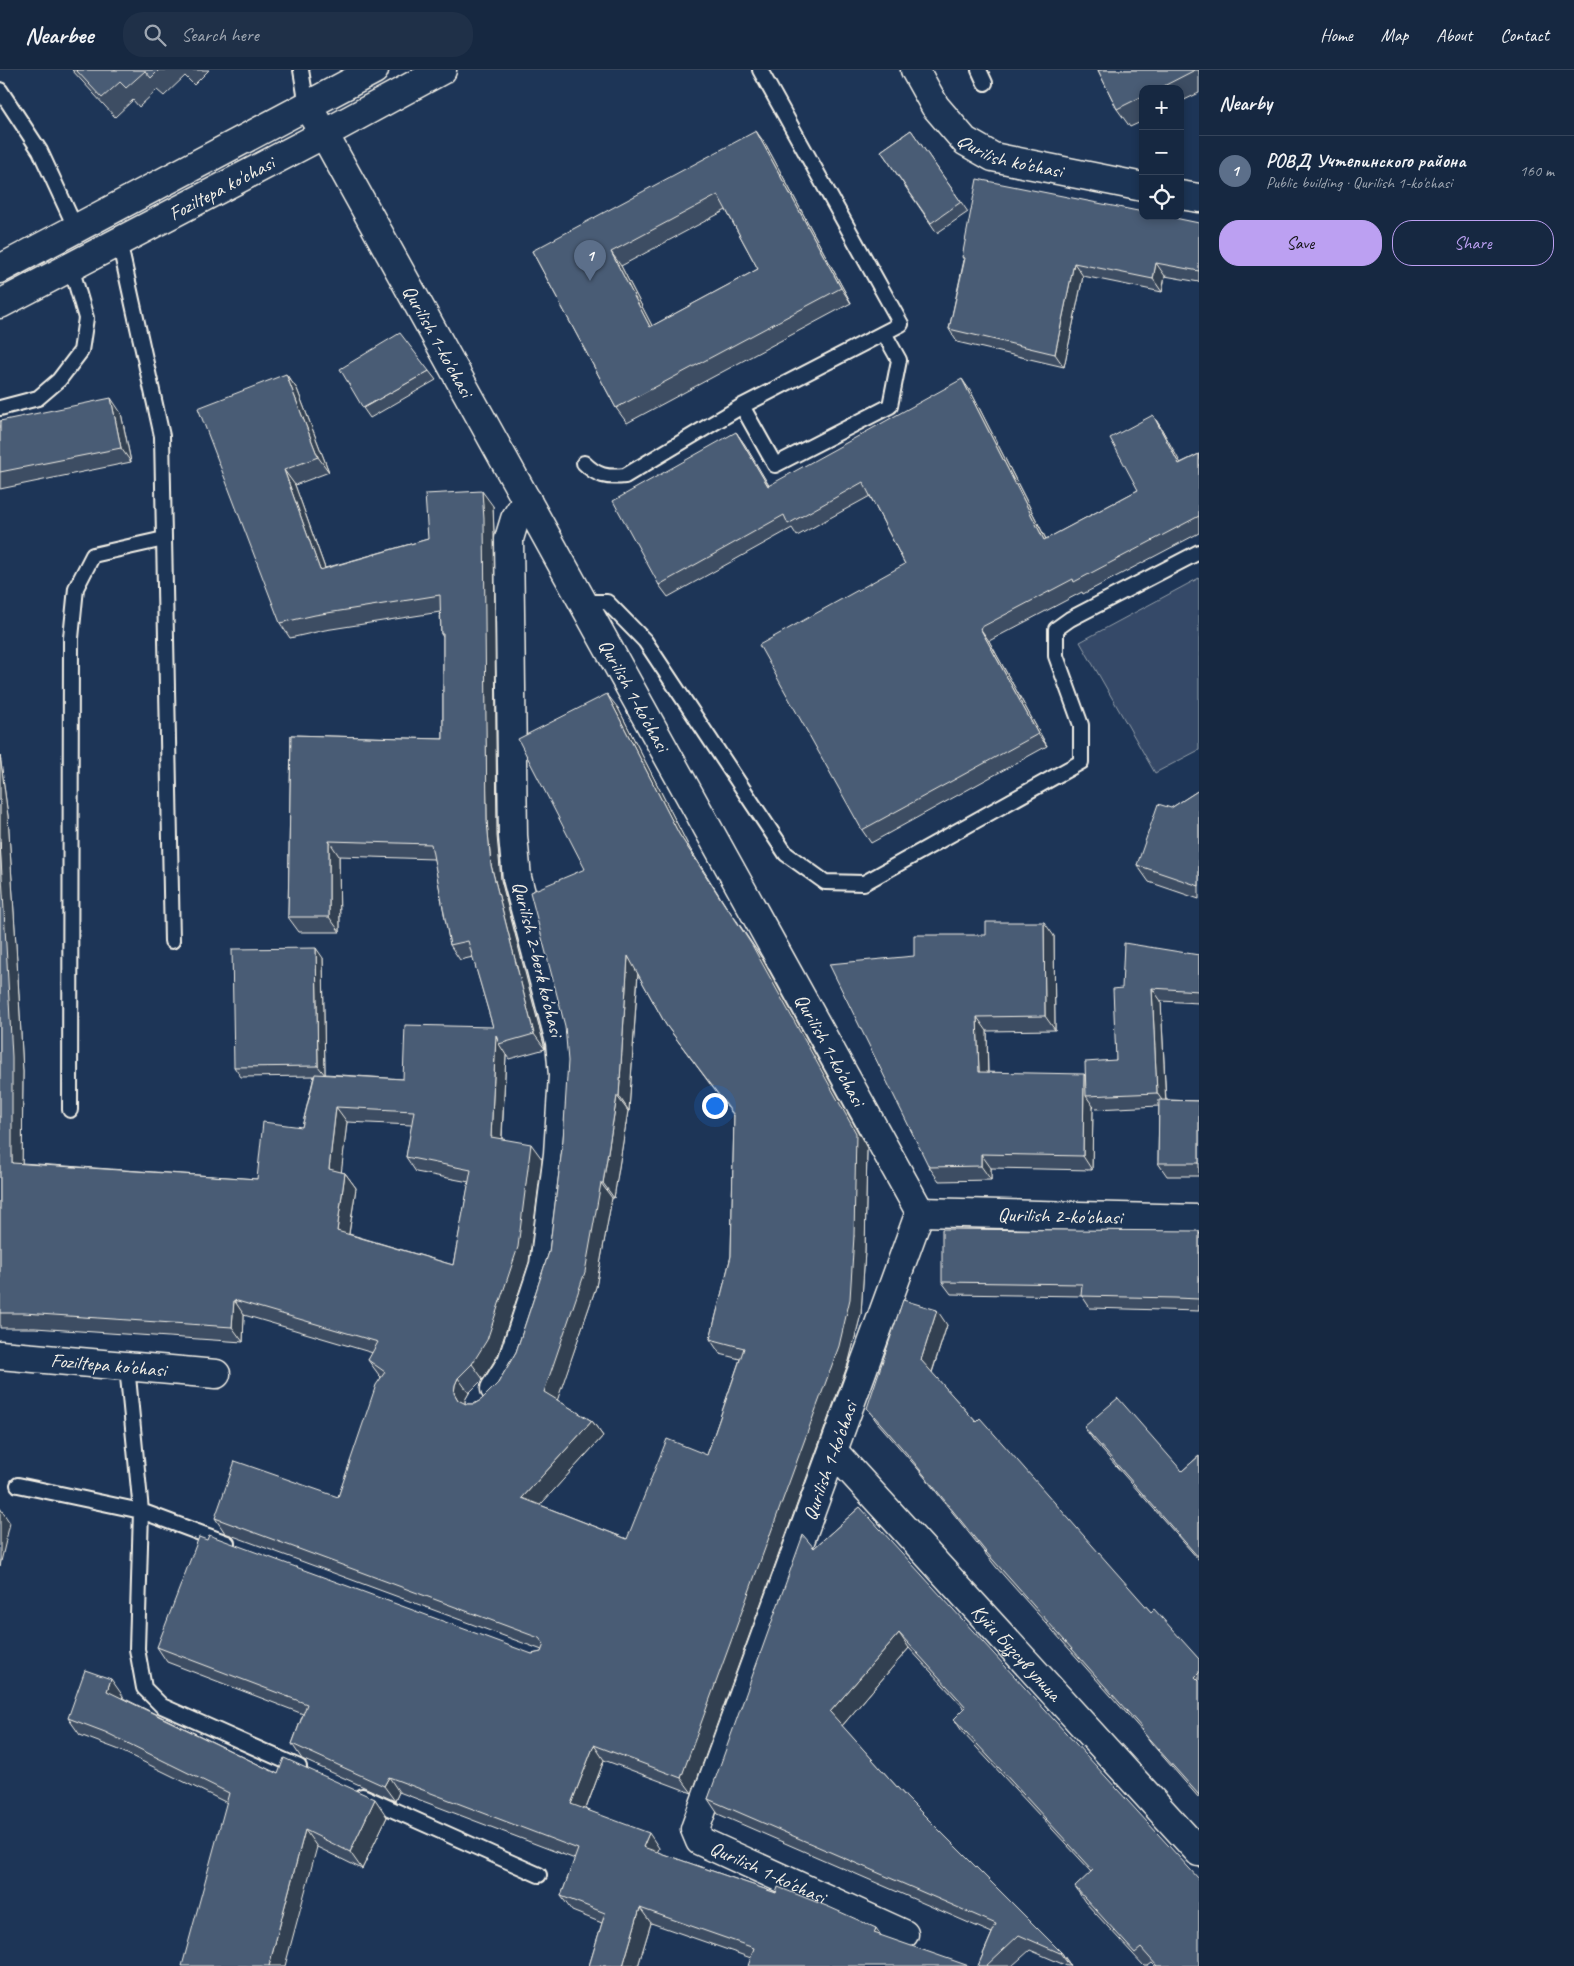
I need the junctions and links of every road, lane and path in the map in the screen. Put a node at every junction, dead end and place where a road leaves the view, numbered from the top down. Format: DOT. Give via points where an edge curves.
graph roads {
  1 [pos="301,70"];
  2 [pos="374,70"];
  3 [pos="442,70"];
  4 [pos="760,70"];
  5 [pos="915,70"];
  6 [pos="979,70"];
  7 [pos="985,84"];
  8 [pos="0,90"];
  9 [pos="307,106"];
  10 [pos="324,134"];
  11 [pos="1139,186"];
  12 [pos="1184,196"];
  13 [pos="1199,198"];
  14 [pos="76,229"];
  15 [pos="119,241"];
  16 [pos="72,266"];
  17 [pos="0,269"];
  18 [pos="0,304"];
  19 [pos="884,333"];
  20 [pos="742,406"];
  21 [pos="0,408"];
  22 [pos="584,462"];
  23 [pos="527,500"];
  24 [pos="164,539"];
  25 [pos="1199,552"];
  26 [pos="584,602"];
  27 [pos="172,941"];
  28 [pos="70,1110"];
  29 [pos="920,1212"];
  30 [pos="1199,1219"];
  31 [pos="0,1354"];
  32 [pos="126,1366"];
  33 [pos="216,1374"];
  34 [pos="480,1404"];
  35 [pos="834,1452"];
  36 [pos="18,1485"];
  37 [pos="141,1511"];
  38 [pos="242,1548"];
  39 [pos="314,1774"];
  40 [pos="350,1790"];
  41 [pos="1199,1852"];
  42 [pos="539,1875"];
  43 [pos="904,1934"];
  1 -- 9 [label="lane"];
  2 -- 9 [label="street, Foziltepa ko'chasi"];
  3 -- 10 [label="street, Foziltepa ko'chasi"];
  4 -- 19 [label="lane" via="901,324"];
  5 -- 11 [label="street, Qurilish ko'chasi" via="935,106 965,141 993,157"];
  6 -- 7 [label="lane"];
  8 -- 14 [label="lane" via="40,151"];
  9 -- 10 [label="street, Qurilish 1-ko'chasi"];
  9 -- 14 [label="street, Foziltepa ko'chasi"];
  10 -- 15 [label="street, Foziltepa ko'chasi"];
  10 -- 23 [label="street, Qurilish 1-ko'chasi"];
  12 -- 13 [label="street"];
  14 -- 17 [label="street, Foziltepa ko'chasi"];
  15 -- 16 [label="street, Foziltepa ko'chasi"];
  15 -- 24 [label="lane" via="162,436"];
  16 -- 18 [label="street, Foziltepa ko'chasi"];
  16 -- 21 [label="lane" via="86,318 81,351 59,380 38,398"];
  19 -- 20 [label="lane"];
  19 -- 20 [label="lane" via="899,360 890,406 775,466"];
  20 -- 22 [label="lane" via="625,476 601,476"];
  23 -- 26 [label="street, Qurilish 1-ko'chasi"];
  23 -- 34 [label="street, Qurilish 2-berk ko'chasi" via="508,538 513,836 517,878 560,1042 563,1074 558,1154 544,1265 512,1362 495,1389"];
  24 -- 27 [label="lane"];
  24 -- 28 [label="lane" via="93,555 76,588 72,638"];
  25 -- 26 [label="lane" via="1070,618 1056,629 1056,656 1082,725 1081,762 864,884 825,882 786,854 645,641 607,602"];
  26 -- 29 [label="street, Qurilish 1-ko'chasi"];
  29 -- 30 [label="street, Qurilish 2-ko'chasi"];
  29 -- 35 [label="street, Qurilish 1-ko'chasi"];
  31 -- 32 [label="street, Foziltepa ko'chasi"];
  32 -- 33 [label="street, Foziltepa ko'chasi"];
  32 -- 37 [label="lane"];
  35 -- 41 [label="street, Куйи Бузсув улица"];
  35 -- 43 [label="street, Qurilish 1-ko'chasi" via="695,1829 700,1841"];
  36 -- 37 [label="lane"];
  37 -- 38 [label="lane"];
  37 -- 39 [label="lane" via="137,1649 144,1688 162,1706"];
  40 -- 42 [label="lane"];
}
